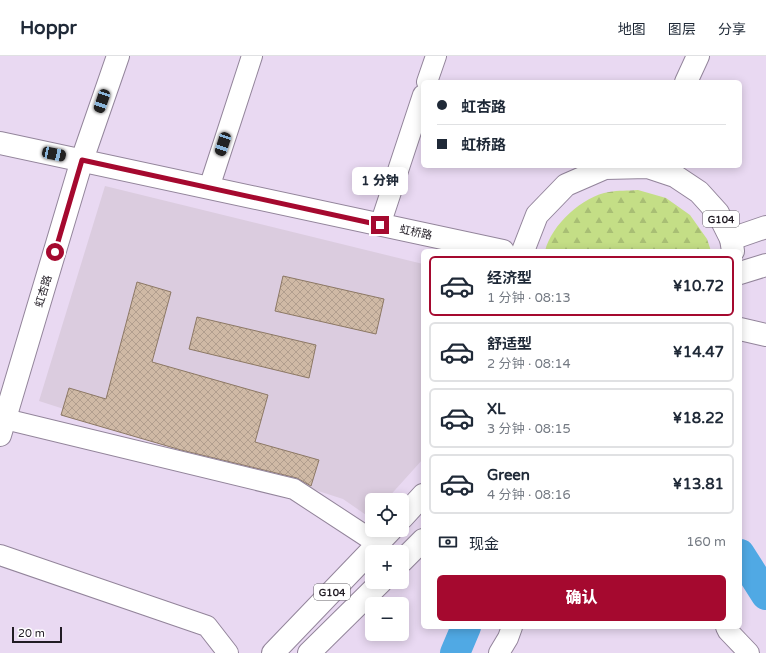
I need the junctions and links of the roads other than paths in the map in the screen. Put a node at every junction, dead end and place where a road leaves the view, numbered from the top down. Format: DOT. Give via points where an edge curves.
graph roads {
  1 [pos="118,56"];
  2 [pos="252,56"];
  3 [pos="436,56"];
  4 [pos="698,56"];
  5 [pos="428,80"];
  6 [pos="687,80"];
  7 [pos="421,101"];
  8 [pos="0,143"];
  9 [pos="82,160"];
  10 [pos="605,168"];
  11 [pos="651,168"];
  12 [pos="209,188"];
  13 [pos="380,225"];
  14 [pos="766,227"];
  15 [pos="732,245"];
  16 [pos="494,249"];
  17 [pos="524,249"];
  18 [pos="766,265"];
  19 [pos="742,273"];
  20 [pos="742,329"];
  21 [pos="766,335"];
  22 [pos="2,427"];
  23 [pos="421,496"];
  24 [pos="409,510"];
  25 [pos="365,527"];
  26 [pos="384,537"];
  27 [pos="421,542"];
  28 [pos="409,554"];
  29 [pos="0,555"];
  30 [pos="374,589"];
  31 [pos="511,629"];
  32 [pos="727,629"];
  33 [pos="228,653"];
  34 [pos="273,653"];
  35 [pos="309,653"];
  36 [pos="499,653"];
  37 [pos="749,653"];
  1 -- 9 [label="main road, 虹杏路"];
  2 -- 12 [label="street"];
  3 -- 5 [label="street"];
  4 -- 6 [label="main road"];
  7 -- 13 [label="street"];
  8 -- 9 [label="main road, 虹桥路"];
  9 -- 12 [label="main road, 虹桥路"];
  9 -- 22 [label="main road, 虹杏路"];
  10 -- 17 [label="main road, G104" via="566,185 537,215"];
  11 -- 15 [label="main road, G104" via="675,176 699,192 718,213"];
  12 -- 13 [label="main road, 虹桥路"];
  13 -- 16 [label="main road, 虹桥路"];
  14 -- 15 [label="main road, G104"];
  18 -- 19 [label="main road"];
  20 -- 21 [label="main road"];
  22 -- 25 [label="street" via="294,489"];
  23 -- 24 [label="main road"];
  26 -- 34 [label="main road, G104"];
  27 -- 28 [label="main road"];
  29 -- 33 [label="street" via="207,626"];
  30 -- 35 [label="main road, G104"];
  31 -- 36 [label="street"];
  32 -- 37 [label="street"];
}
